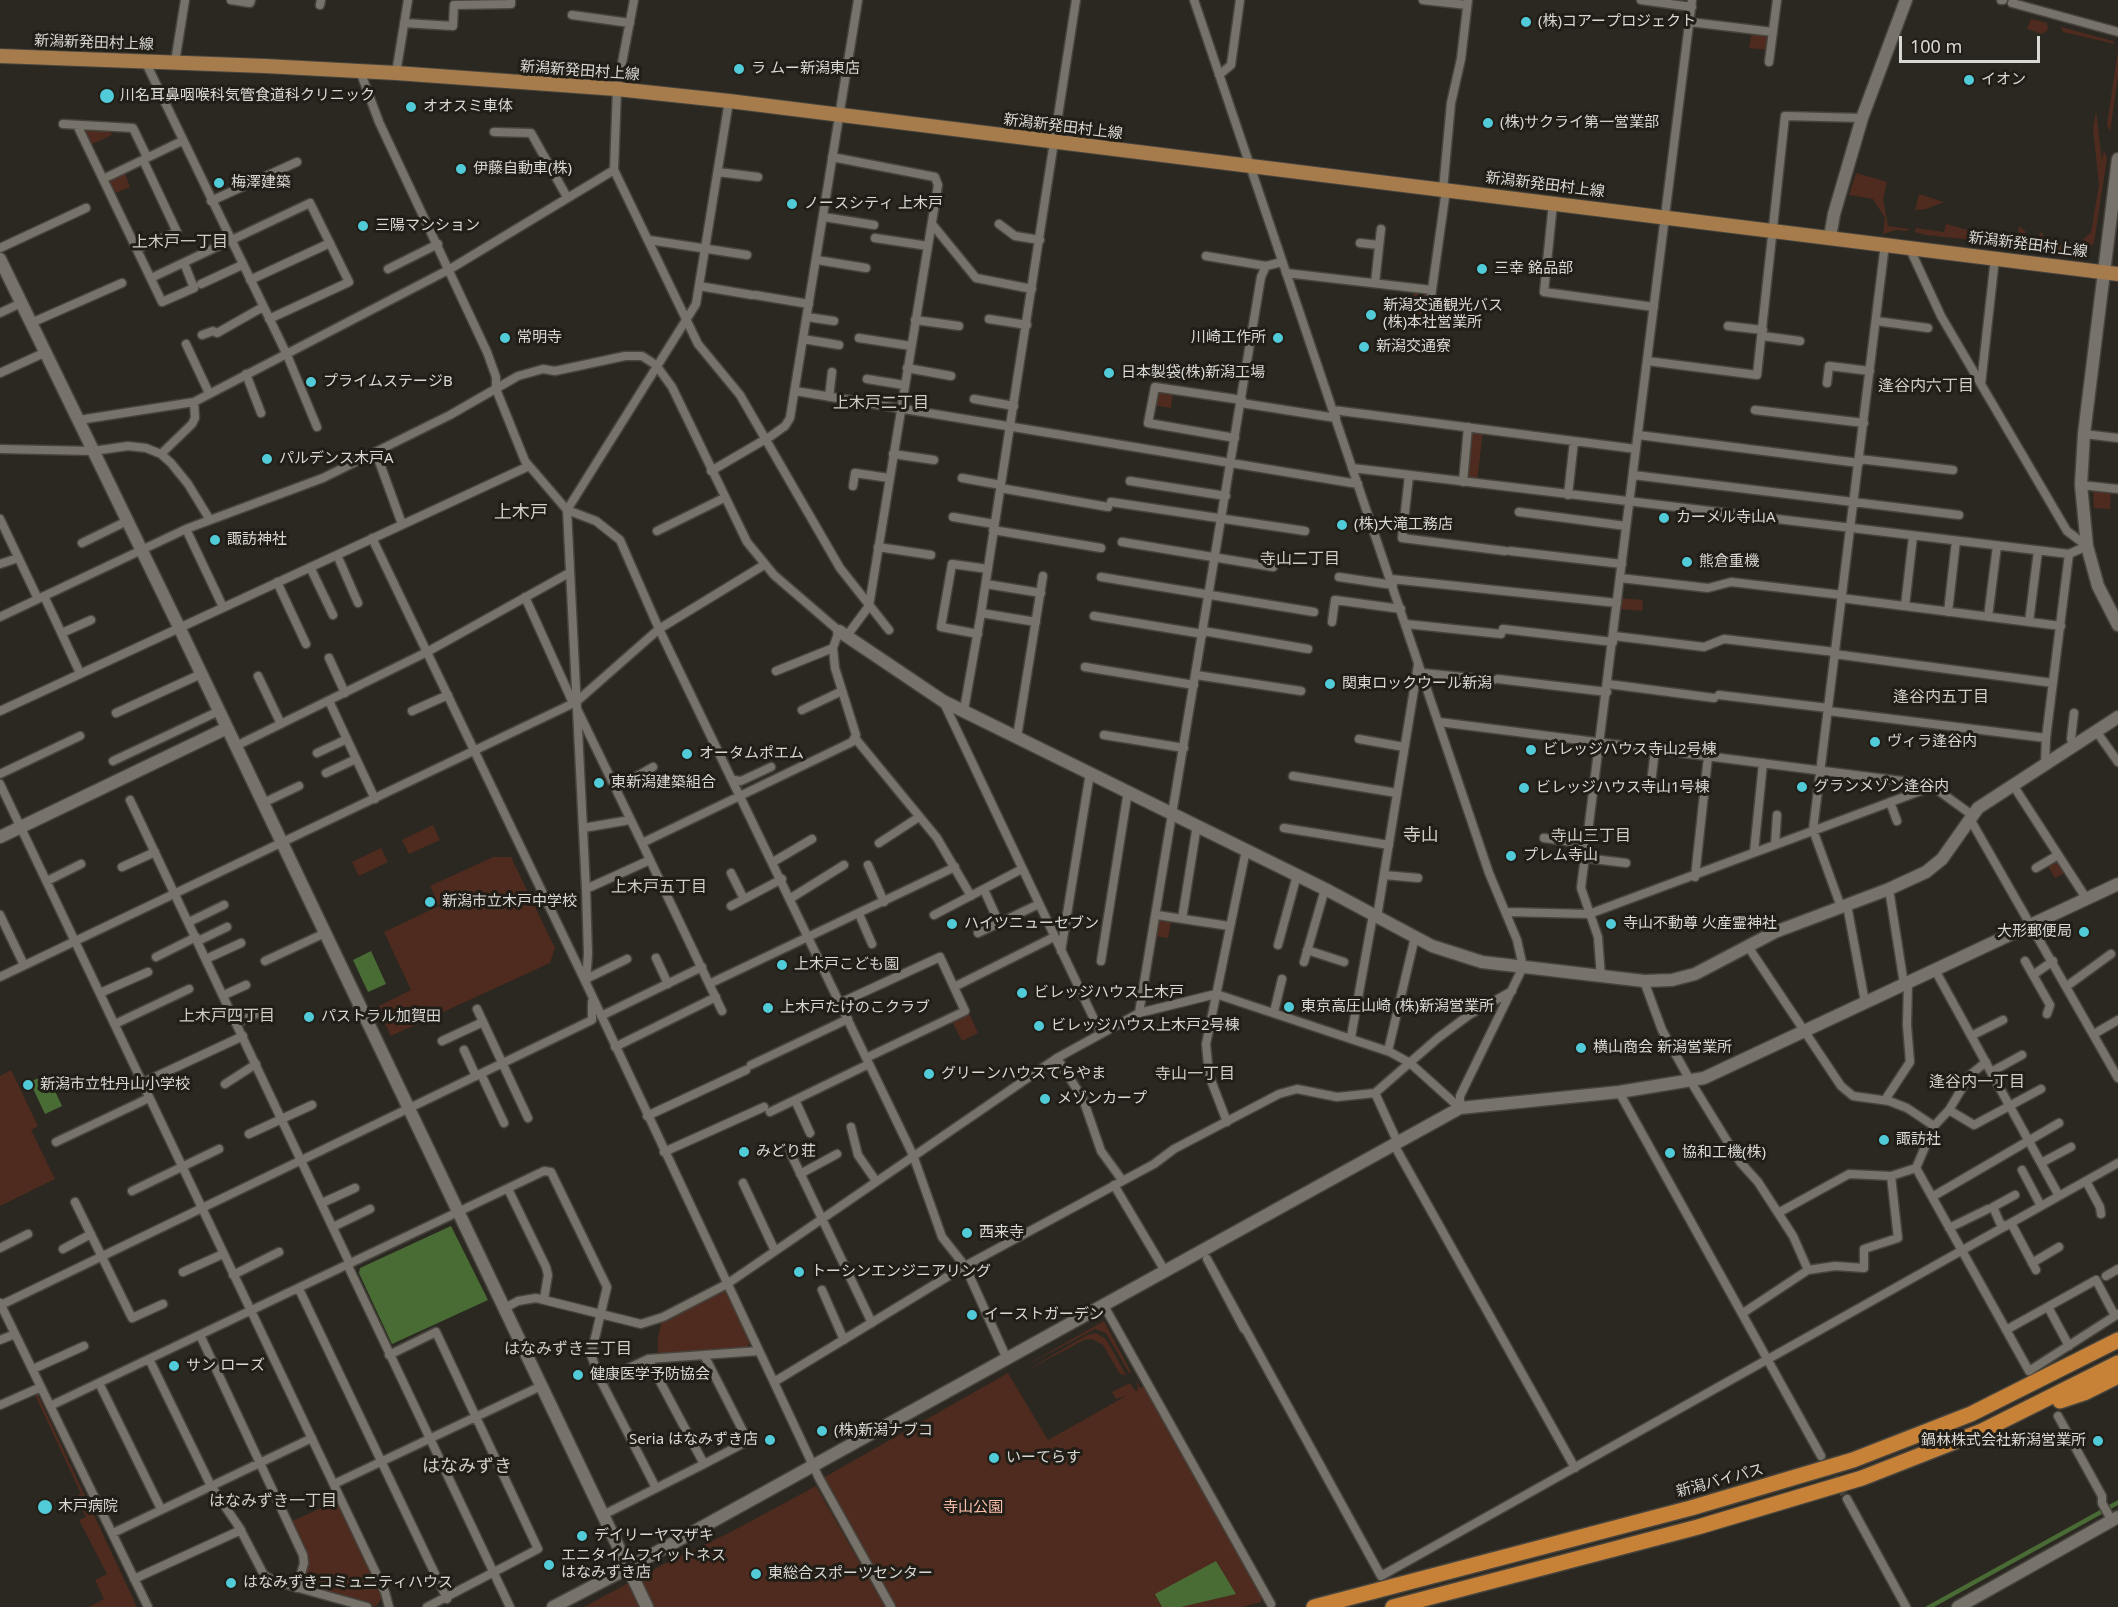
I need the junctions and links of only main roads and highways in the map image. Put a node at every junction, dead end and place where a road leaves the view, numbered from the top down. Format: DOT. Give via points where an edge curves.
graph roads {
  1 [pos="0,56"];
  2 [pos="2118,274"];
  3 [pos="2117,1319"];
  4 [pos="2118,1340"];
  5 [pos="2118,1363"];
  6 [pos="2118,1376"];
  7 [pos="2034,1383"];
  8 [pos="2017,1415"];
  9 [pos="1314,1607"];
  10 [pos="1393,1607"];
  1 -- 2 [label="main road, 新潟新発田村上線" via="396,73 617,89"];
  3 -- 7 [label="highway"];
  4 -- 7 [label="highway, 新潟バイパス"];
  5 -- 8 [label="highway"];
  6 -- 8 [label="highway" via="2084,1393"];
  7 -- 9 [label="highway, 新潟バイパス" via="1912,1438 1782,1482"];
  8 -- 10 [label="highway" via="1872,1474 1780,1503"];
}
